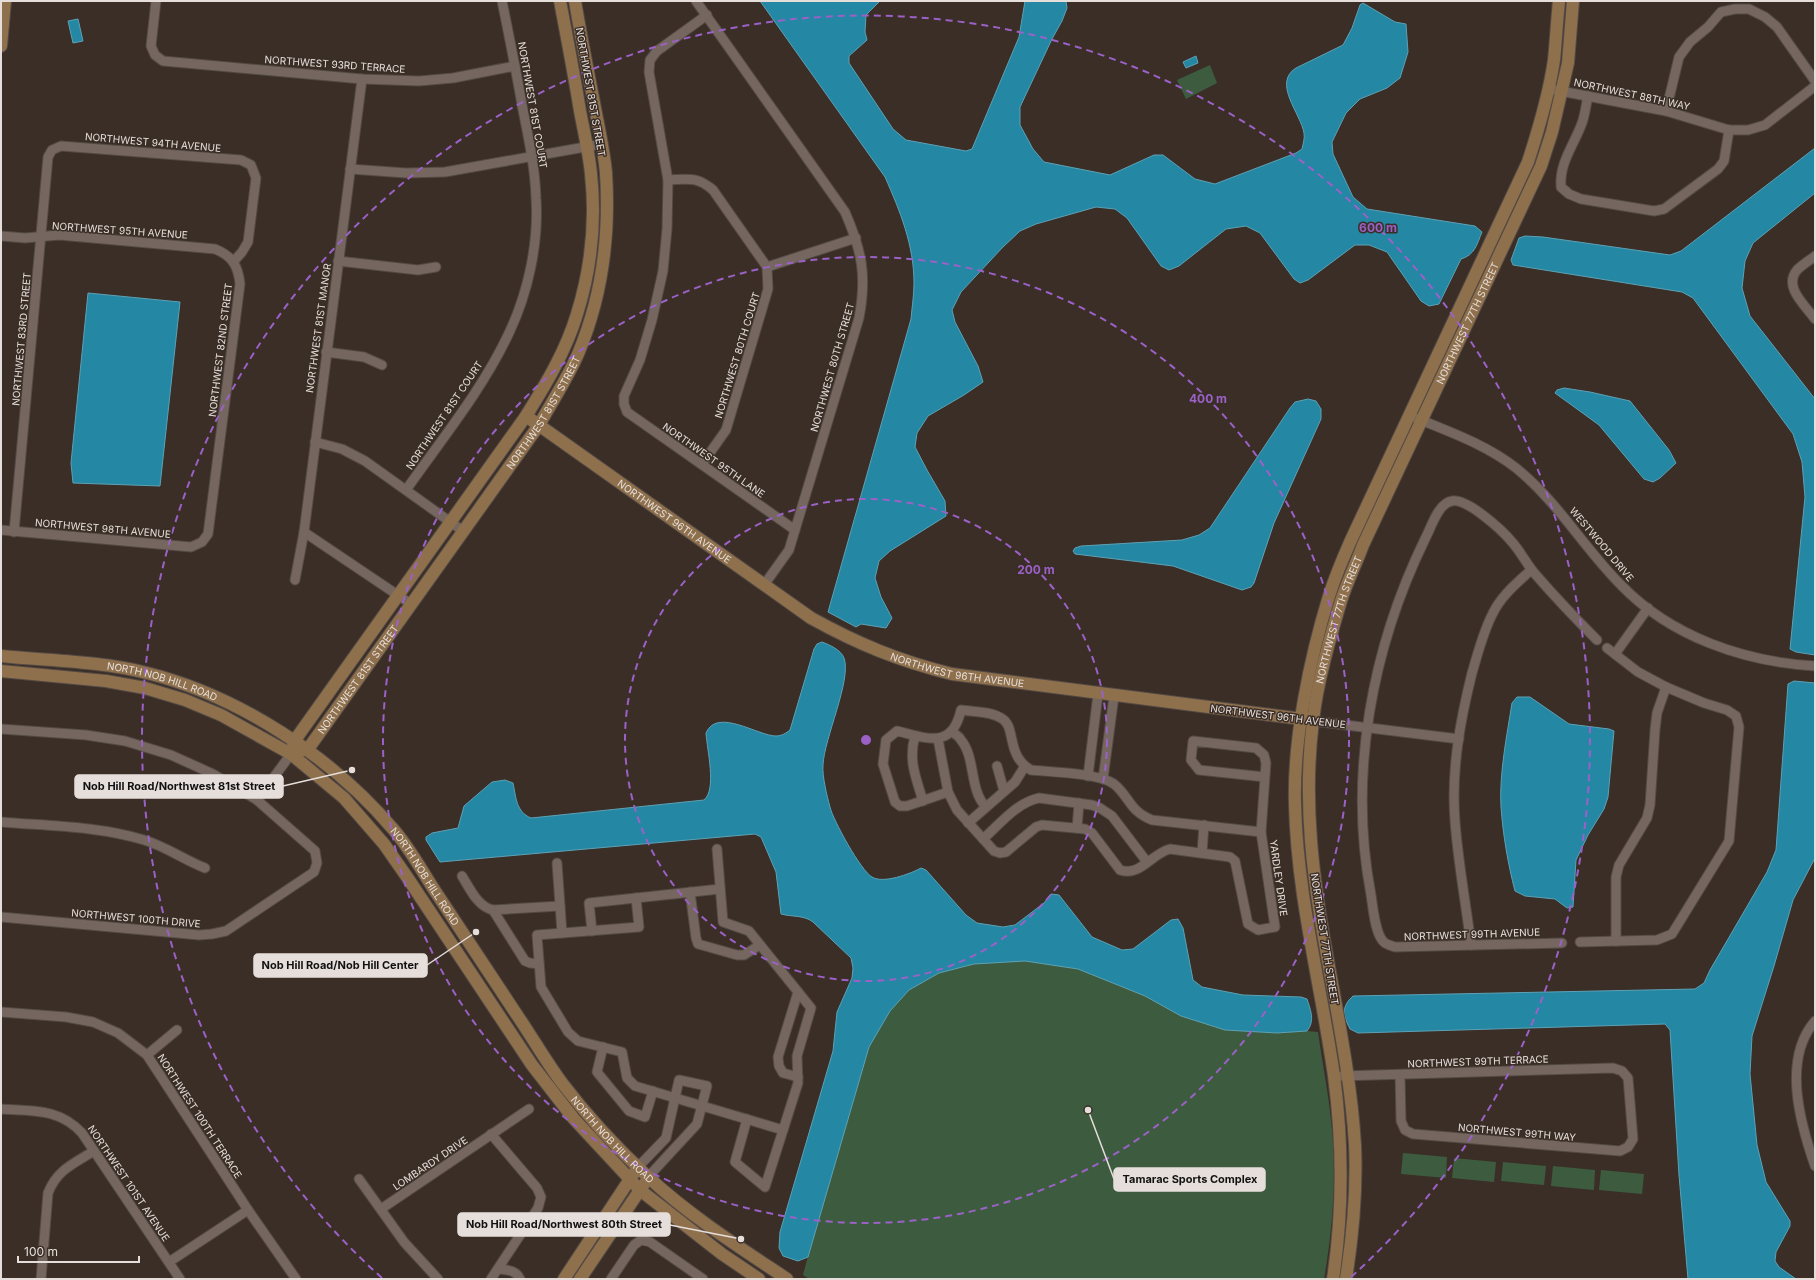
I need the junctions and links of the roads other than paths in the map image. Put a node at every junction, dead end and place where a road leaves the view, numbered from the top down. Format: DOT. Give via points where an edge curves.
graph roads {
  1 [pos="5,1"];
  2 [pos="156,1"];
  3 [pos="502,1"];
  4 [pos="560,1"];
  5 [pos="574,1"];
  6 [pos="696,1"];
  7 [pos="1559,1"];
  8 [pos="1573,1"];
  9 [pos="706,15"];
  10 [pos="1,46"];
  11 [pos="515,66"];
  12 [pos="362,79"];
  13 [pos="1815,81"];
  14 [pos="1815,86"];
  15 [pos="1549,89"];
  16 [pos="1562,91"];
  17 [pos="1588,96"];
  18 [pos="1666,110"];
  19 [pos="1730,130"];
  20 [pos="602,144"];
  21 [pos="587,147"];
  22 [pos="52,150"];
  23 [pos="532,157"];
  24 [pos="350,169"];
  25 [pos="668,180"];
  26 [pos="1,236"];
  27 [pos="42,236"];
  28 [pos="856,238"];
  29 [pos="1815,256"];
  30 [pos="338,261"];
  31 [pos="233,262"];
  32 [pos="436,267"];
  33 [pos="767,267"];
  34 [pos="1815,318"];
  35 [pos="326,352"];
  36 [pos="382,365"];
  37 [pos="1409,415"];
  38 [pos="526,416"];
  39 [pos="1422,420"];
  40 [pos="538,425"];
  41 [pos="315,442"];
  42 [pos="702,464"];
  43 [pos="406,490"];
  44 [pos="450,522"];
  45 [pos="1,530"];
  46 [pos="795,530"];
  47 [pos="463,531"];
  48 [pos="14,532"];
  49 [pos="304,532"];
  50 [pos="202,542"];
  51 [pos="1531,570"];
  52 [pos="295,580"];
  53 [pos="764,585"];
  54 [pos="398,596"];
  55 [pos="411,604"];
  56 [pos="1648,608"];
  57 [pos="1597,640"];
  58 [pos="1607,648"];
  59 [pos="1615,654"];
  60 [pos="1,656"];
  61 [pos="1815,666"];
  62 [pos="1,671"];
  63 [pos="1666,687"];
  64 [pos="1098,694"];
  65 [pos="1114,696"];
  66 [pos="1307,720"];
  67 [pos="1367,726"];
  68 [pos="1,729"];
  69 [pos="952,732"];
  70 [pos="915,736"];
  71 [pos="1459,738"];
  72 [pos="938,739"];
  73 [pos="295,740"];
  74 [pos="1092,746"];
  75 [pos="308,749"];
  76 [pos="1107,749"];
  77 [pos="291,754"];
  78 [pos="998,766"];
  79 [pos="1025,766"];
  80 [pos="1088,776"];
  81 [pos="1265,777"];
  82 [pos="1103,779"];
  83 [pos="1004,791"];
  84 [pos="948,792"];
  85 [pos="257,800"];
  86 [pos="923,801"];
  87 [pos="1079,803"];
  88 [pos="986,807"];
  89 [pos="1,822"];
  90 [pos="968,823"];
  91 [pos="1204,825"];
  92 [pos="1076,828"];
  93 [pos="1260,832"];
  94 [pos="983,839"];
  95 [pos="717,849"];
  96 [pos="1202,853"];
  97 [pos="1147,862"];
  98 [pos="557,863"];
  99 [pos="205,868"];
  100 [pos="462,876"];
  101 [pos="720,889"];
  102 [pos="690,892"];
  103 [pos="636,898"];
  104 [pos="560,906"];
  105 [pos="493,910"];
  106 [pos="1,917"];
  107 [pos="592,931"];
  108 [pos="562,933"];
  109 [pos="1616,941"];
  110 [pos="1562,942"];
  111 [pos="1580,942"];
  112 [pos="760,945"];
  113 [pos="1471,945"];
  114 [pos="539,964"];
  115 [pos="798,992"];
  116 [pos="1,1012"];
  117 [pos="1815,1021"];
  118 [pos="177,1030"];
  119 [pos="603,1047"];
  120 [pos="146,1055"];
  121 [pos="1400,1074"];
  122 [pos="1334,1076"];
  123 [pos="1348,1076"];
  124 [pos="798,1077"];
  125 [pos="653,1091"];
  126 [pos="675,1098"];
  127 [pos="702,1106"];
  128 [pos="1,1108"];
  129 [pos="530,1109"];
  130 [pos="747,1119"];
  131 [pos="783,1130"];
  132 [pos="491,1134"];
  133 [pos="1628,1147"];
  134 [pos="94,1151"];
  135 [pos="1815,1166"];
  136 [pos="638,1167"];
  137 [pos="648,1177"];
  138 [pos="358,1179"];
  139 [pos="630,1179"];
  140 [pos="640,1190"];
  141 [pos="381,1209"];
  142 [pos="248,1210"];
  143 [pos="169,1262"];
  144 [pos="496,1276"];
  145 [pos="41,1279"];
  146 [pos="180,1279"];
  147 [pos="296,1279"];
  148 [pos="438,1279"];
  149 [pos="516,1279"];
  150 [pos="520,1279"];
  151 [pos="564,1279"];
  152 [pos="580,1279"];
  153 [pos="611,1279"];
  154 [pos="703,1279"];
  155 [pos="759,1279"];
  156 [pos="787,1279"];
  157 [pos="1333,1279"];
  158 [pos="1346,1279"];
  1 -- 10 [label="street"];
  2 -- 12 [label="street, NORTHWEST 93RD TERRACE" via="152,46 155,55 164,61"];
  3 -- 11 [label="street, NORTHWEST 81ST COURT"];
  4 -- 21 [label="street, NORTHWEST 81ST STREET"];
  5 -- 20 [label="street, NORTHWEST 81ST STREET"];
  6 -- 9 [label="street, NORTHWEST 80TH STREET"];
  7 -- 15 [label="street, NORTHWEST 77TH STREET"];
  8 -- 16 [label="street, NORTHWEST 77TH STREET" via="1568,63"];
  9 -- 25 [label="street" via="657,51 650,60 649,72"];
  9 -- 28 [label="street, NORTHWEST 80TH STREET" via="846,212"];
  11 -- 12 [label="street, NORTHWEST 93RD TERRACE" via="453,78 419,81"];
  11 -- 23 [label="street, NORTHWEST 81ST COURT"];
  12 -- 24 [label="street, NORTHWEST 81ST MANOR"];
  13 -- 18 [label="street" via="1777,27 1749,9 1735,9 1721,12 1690,42 1679,57"];
  14 -- 19 [label="street, NORTHWEST 88TH WAY" via="1765,125 1748,130"];
  15 -- 16 [label="street, NORTHWEST 88TH WAY"];
  15 -- 37 [label="street, NORTHWEST 77TH STREET" via="1528,162"];
  16 -- 17 [label="street, NORTHWEST 88TH WAY"];
  16 -- 39 [label="street, NORTHWEST 77TH STREET" via="1541,166"];
  17 -- 18 [label="street, NORTHWEST 88TH WAY"];
  17 -- 19 [label="street" via="1582,123 1560,175 1560,187 1581,199 1654,211 1664,209 1724,162"];
  18 -- 19 [label="street, NORTHWEST 88TH WAY"];
  20 -- 21 [label="street"];
  20 -- 40 [label="street, NORTHWEST 81ST STREET" via="607,208 606,249 600,282 578,354"];
  21 -- 23 [label="street"];
  21 -- 38 [label="street, NORTHWEST 81ST STREET" via="592,174 593,208 592,247 586,280 577,315 564,349"];
  22 -- 27 [label="street, NORTHWEST 83RD STREET" via="48,157"];
  22 -- 31 [label="street, NORTHWEST 94TH AVENUE" via="61,146 241,160 252,165 256,178 248,242"];
  23 -- 24 [label="street" via="445,172 406,173"];
  23 -- 43 [label="street, NORTHWEST 81ST COURT" via="536,232 523,299 489,370"];
  24 -- 30 [label="street, NORTHWEST 81ST MANOR"];
  25 -- 33 [label="street" via="692,179 704,182 713,190"];
  25 -- 42 [label="street, NORTHWEST 95TH LANE" via="663,271 652,320 640,360 624,396 624,404 627,412"];
  26 -- 27 [label="street, NORTHWEST 95TH AVENUE"];
  27 -- 31 [label="street, NORTHWEST 95TH AVENUE" via="59,235 215,249 227,254"];
  27 -- 48 [label="street, NORTHWEST 83RD STREET"];
  28 -- 33 [label="street"];
  28 -- 46 [label="street, NORTHWEST 80TH STREET" via="863,271 864,294 859,318"];
  29 -- 34 [label="street" via="1797,270 1792,281 1793,290"];
  30 -- 32 [label="street" via="418,270"];
  30 -- 35 [label="street, NORTHWEST 81ST MANOR"];
  31 -- 50 [label="street, NORTHWEST 82ND STREET" via="239,273 240,284 208,534"];
  33 -- 42 [label="street, NORTHWEST 80TH COURT" via="768,289 726,430"];
  35 -- 36 [label="street" via="364,357"];
  35 -- 41 [label="street, NORTHWEST 81ST MANOR"];
  37 -- 39 [label="street, WESTWOOD DRIVE"];
  37 -- 66 [label="street, NORTHWEST 77TH STREET" via="1351,540 1329,595 1314,650"];
  38 -- 40 [label="street, NORTHWEST 96TH AVENUE"];
  38 -- 44 [label="street, NORTHWEST 81ST STREET"];
  39 -- 56 [label="street, WESTWOOD DRIVE" via="1482,446 1515,467 1544,492 1621,586"];
  39 -- 66 [label="street, NORTHWEST 77TH STREET" via="1363,545 1342,599"];
  40 -- 47 [label="street, NORTHWEST 81ST STREET"];
  40 -- 53 [label="street, NORTHWEST 96TH AVENUE"];
  41 -- 43 [label="street" via="342,449 365,461"];
  41 -- 49 [label="street, NORTHWEST 81ST MANOR"];
  42 -- 46 [label="street, NORTHWEST 95TH LANE"];
  43 -- 44 [label="street"];
  44 -- 47 [label="street"];
  44 -- 54 [label="street, NORTHWEST 81ST STREET"];
  45 -- 48 [label="street, NORTHWEST 98TH AVENUE"];
  46 -- 53 [label="street, NORTHWEST 80TH STREET" via="789,550"];
  47 -- 55 [label="street, NORTHWEST 81ST STREET"];
  48 -- 50 [label="street, NORTHWEST 98TH AVENUE" via="191,547"];
  49 -- 52 [label="street, NORTHWEST 81ST MANOR"];
  49 -- 54 [label="street"];
  51 -- 57 [label="street"];
  51 -- 67 [label="street" via="1512,541 1484,516 1460,501 1450,501 1441,508 1412,567 1393,615 1378,667"];
  51 -- 71 [label="street" via="1510,589 1493,612 1478,651"];
  53 -- 64 [label="street, NORTHWEST 96TH AVENUE" via="811,618 844,636 914,665 958,675"];
  54 -- 55 [label="street"];
  54 -- 73 [label="street, NORTHWEST 81ST STREET"];
  55 -- 75 [label="street, NORTHWEST 81ST STREET"];
  56 -- 59 [label="street"];
  56 -- 61 [label="street, WESTWOOD DRIVE" via="1678,628 1735,653 1769,661"];
  58 -- 59 [label="street"];
  59 -- 63 [label="street" via="1638,672"];
  60 -- 73 [label="street, NORTH NOB HILL ROAD" via="110,666 148,673 229,703"];
  62 -- 77 [label="street, NORTH NOB HILL ROAD" via="106,681 145,688 185,700 221,715"];
  63 -- 109 [label="street" via="1657,713 1647,818 1619,865 1616,877"];
  63 -- 109 [label="street" via="1728,710 1736,716 1739,727 1729,841 1672,934 1665,938"];
  64 -- 65 [label="street, NORTHWEST 96TH AVENUE"];
  64 -- 74 [label="street"];
  65 -- 66 [label="street, NORTHWEST 96TH AVENUE"];
  65 -- 76 [label="street"];
  66 -- 67 [label="street, NORTHWEST 96TH AVENUE"];
  66 -- 122 [label="street, NORTHWEST 77TH STREET" via="1297,752 1297,842 1305,907"];
  66 -- 123 [label="street, NORTHWEST 77TH STREET" via="1311,841 1318,905"];
  67 -- 71 [label="street, NORTHWEST 96TH AVENUE"];
  67 -- 113 [label="street, NORTHWEST 99TH AVENUE" via="1362,782 1363,837 1378,934 1385,943 1395,947"];
  68 -- 85 [label="street" via="86,735 124,741 171,755 213,774"];
  69 -- 72 [label="street"];
  69 -- 79 [label="street" via="961,710 1003,718 1008,725 1016,756"];
  69 -- 88 [label="street" via="961,739 965,747 982,803"];
  70 -- 72 [label="street"];
  70 -- 86 [label="street" via="912,764"];
  70 -- 86 [label="street" via="897,731 886,740 883,764 895,802 900,806 907,806"];
  71 -- 113 [label="street" via="1455,776 1455,820"];
  72 -- 84 [label="street, YARDLEY DRIVE"];
  73 -- 75 [label="street, NORTH NOB HILL ROAD"];
  73 -- 77 [label="street, NORTHWEST 81ST STREET"];
  74 -- 76 [label="street"];
  74 -- 80 [label="street"];
  75 -- 77 [label="street"];
  75 -- 136 [label="street, NORTH NOB HILL ROAD" via="355,789 394,830 562,1083"];
  76 -- 82 [label="street"];
  77 -- 85 [label="street, NORTHWEST 81ST STREET"];
  77 -- 139 [label="street, NORTH NOB HILL ROAD" via="344,798 384,844 532,1065 574,1119"];
  78 -- 83 [label="street"];
  79 -- 80 [label="street, YARDLEY DRIVE" via="1031,770"];
  79 -- 83 [label="street" via="1015,782"];
  80 -- 82 [label="street, YARDLEY DRIVE"];
  81 -- 81 [label="street" via="1200,770 1191,760 1193,741 1256,748 1264,755"];
  81 -- 93 [label="street"];
  82 -- 91 [label="street, YARDLEY DRIVE" via="1119,789 1143,816 1152,820"];
  83 -- 88 [label="street"];
  84 -- 86 [label="street"];
  84 -- 90 [label="street, YARDLEY DRIVE" via="957,810"];
  85 -- 106 [label="street, NORTHWEST 100TH DRIVE" via="315,851 317,863 314,872 226,931 198,935"];
  87 -- 92 [label="street"];
  87 -- 94 [label="street" via="1039,798 1025,802"];
  87 -- 97 [label="street" via="1092,805 1112,816"];
  88 -- 90 [label="street"];
  89 -- 99 [label="street" via="120,834 145,840"];
  90 -- 94 [label="street, YARDLEY DRIVE"];
  91 -- 93 [label="street, YARDLEY DRIVE"];
  91 -- 96 [label="street"];
  92 -- 94 [label="street, YARDLEY DRIVE" via="1042,825 1006,852 1000,853 994,851"];
  92 -- 97 [label="street, YARDLEY DRIVE" via="1092,833 1120,870 1134,872"];
  93 -- 96 [label="street, YARDLEY DRIVE" via="1275,927 1258,930 1248,924 1235,861 1230,857"];
  95 -- 101 [label="street"];
  96 -- 97 [label="street, YARDLEY DRIVE" via="1170,849 1162,851"];
  98 -- 104 [label="street"];
  100 -- 105 [label="street" via="481,904"];
  101 -- 102 [label="street"];
  101 -- 112 [label="street" via="723,922 749,931"];
  102 -- 103 [label="street"];
  102 -- 112 [label="street" via="698,944 737,955 744,955"];
  103 -- 107 [label="street" via="639,926"];
  103 -- 107 [label="street" via="589,903"];
  104 -- 105 [label="street"];
  104 -- 108 [label="street"];
  105 -- 114 [label="street" via="525,961"];
  107 -- 108 [label="street"];
  108 -- 114 [label="street" via="537,935"];
  109 -- 111 [label="street"];
  110 -- 113 [label="street, NORTHWEST 99TH AVENUE"];
  112 -- 115 [label="street"];
  114 -- 119 [label="street" via="541,986 568,1032 578,1040"];
  115 -- 124 [label="street" via="811,1008 797,1056"];
  115 -- 124 [label="street" via="778,1057 783,1072"];
  116 -- 120 [label="street, NORTHWEST 100TH TERRACE" via="66,1017 93,1022 118,1033"];
  117 -- 135 [label="street" via="1806,1031 1800,1049 1796,1065 1796,1083 1806,1141"];
  118 -- 120 [label="street"];
  119 -- 125 [label="street" via="622,1052 627,1078 635,1086"];
  119 -- 125 [label="street" via="597,1072 629,1111 645,1117"];
  120 -- 142 [label="street, NORTHWEST 100TH TERRACE"];
  121 -- 123 [label="street, NORTHWEST 99TH TERRACE"];
  121 -- 133 [label="street, NORTHWEST 99TH WAY" via="1401,1121 1404,1130 1413,1134 1620,1151"];
  121 -- 133 [label="street, NORTHWEST 99TH TERRACE" via="1613,1068 1622,1071 1628,1078 1633,1139"];
  122 -- 123 [label="street, NORTHWEST 99TH TERRACE"];
  122 -- 157 [label="street, NORTHWEST 77TH STREET" via="1340,1143 1341,1204"];
  123 -- 158 [label="street, NORTHWEST 77TH STREET" via="1356,1180"];
  124 -- 131 [label="street"];
  125 -- 126 [label="street"];
  126 -- 127 [label="street"];
  126 -- 127 [label="street" via="680,1080 707,1086"];
  126 -- 136 [label="street" via="666,1138"];
  127 -- 130 [label="street"];
  127 -- 137 [label="street" via="697,1124"];
  128 -- 134 [label="street, NORTHWEST 101ST AVENUE" via="47,1112 60,1116 78,1128"];
  129 -- 132 [label="street, LOMBARDY DRIVE"];
  130 -- 131 [label="street"];
  130 -- 131 [label="street" via="735,1162 765,1187"];
  132 -- 141 [label="street, LOMBARDY DRIVE"];
  132 -- 144 [label="street" via="537,1188 541,1197 538,1208"];
  134 -- 143 [label="street, NORTHWEST 101ST AVENUE"];
  134 -- 145 [label="street" via="63,1170 48,1193"];
  136 -- 137 [label="street, NORTH NOB HILL ROAD"];
  136 -- 139 [label="street"];
  137 -- 140 [label="street"];
  137 -- 156 [label="street, NORTH NOB HILL ROAD" via="711,1227"];
  138 -- 141 [label="street"];
  139 -- 140 [label="street, NORTH NOB HILL ROAD"];
  139 -- 151 [label="street"];
  140 -- 152 [label="street"];
  140 -- 155 [label="street, NORTH NOB HILL ROAD" via="722,1254"];
  141 -- 148 [label="street" via="404,1242"];
  142 -- 143 [label="street"];
  142 -- 147 [label="street, NORTHWEST 100TH TERRACE"];
  143 -- 146 [label="street, NORTHWEST 101ST AVENUE"];
  144 -- 149 [label="street"];
  144 -- 150 [label="street" via="513,1271"];
  153 -- 154 [label="street" via="634,1245 641,1240 650,1242"];
}
